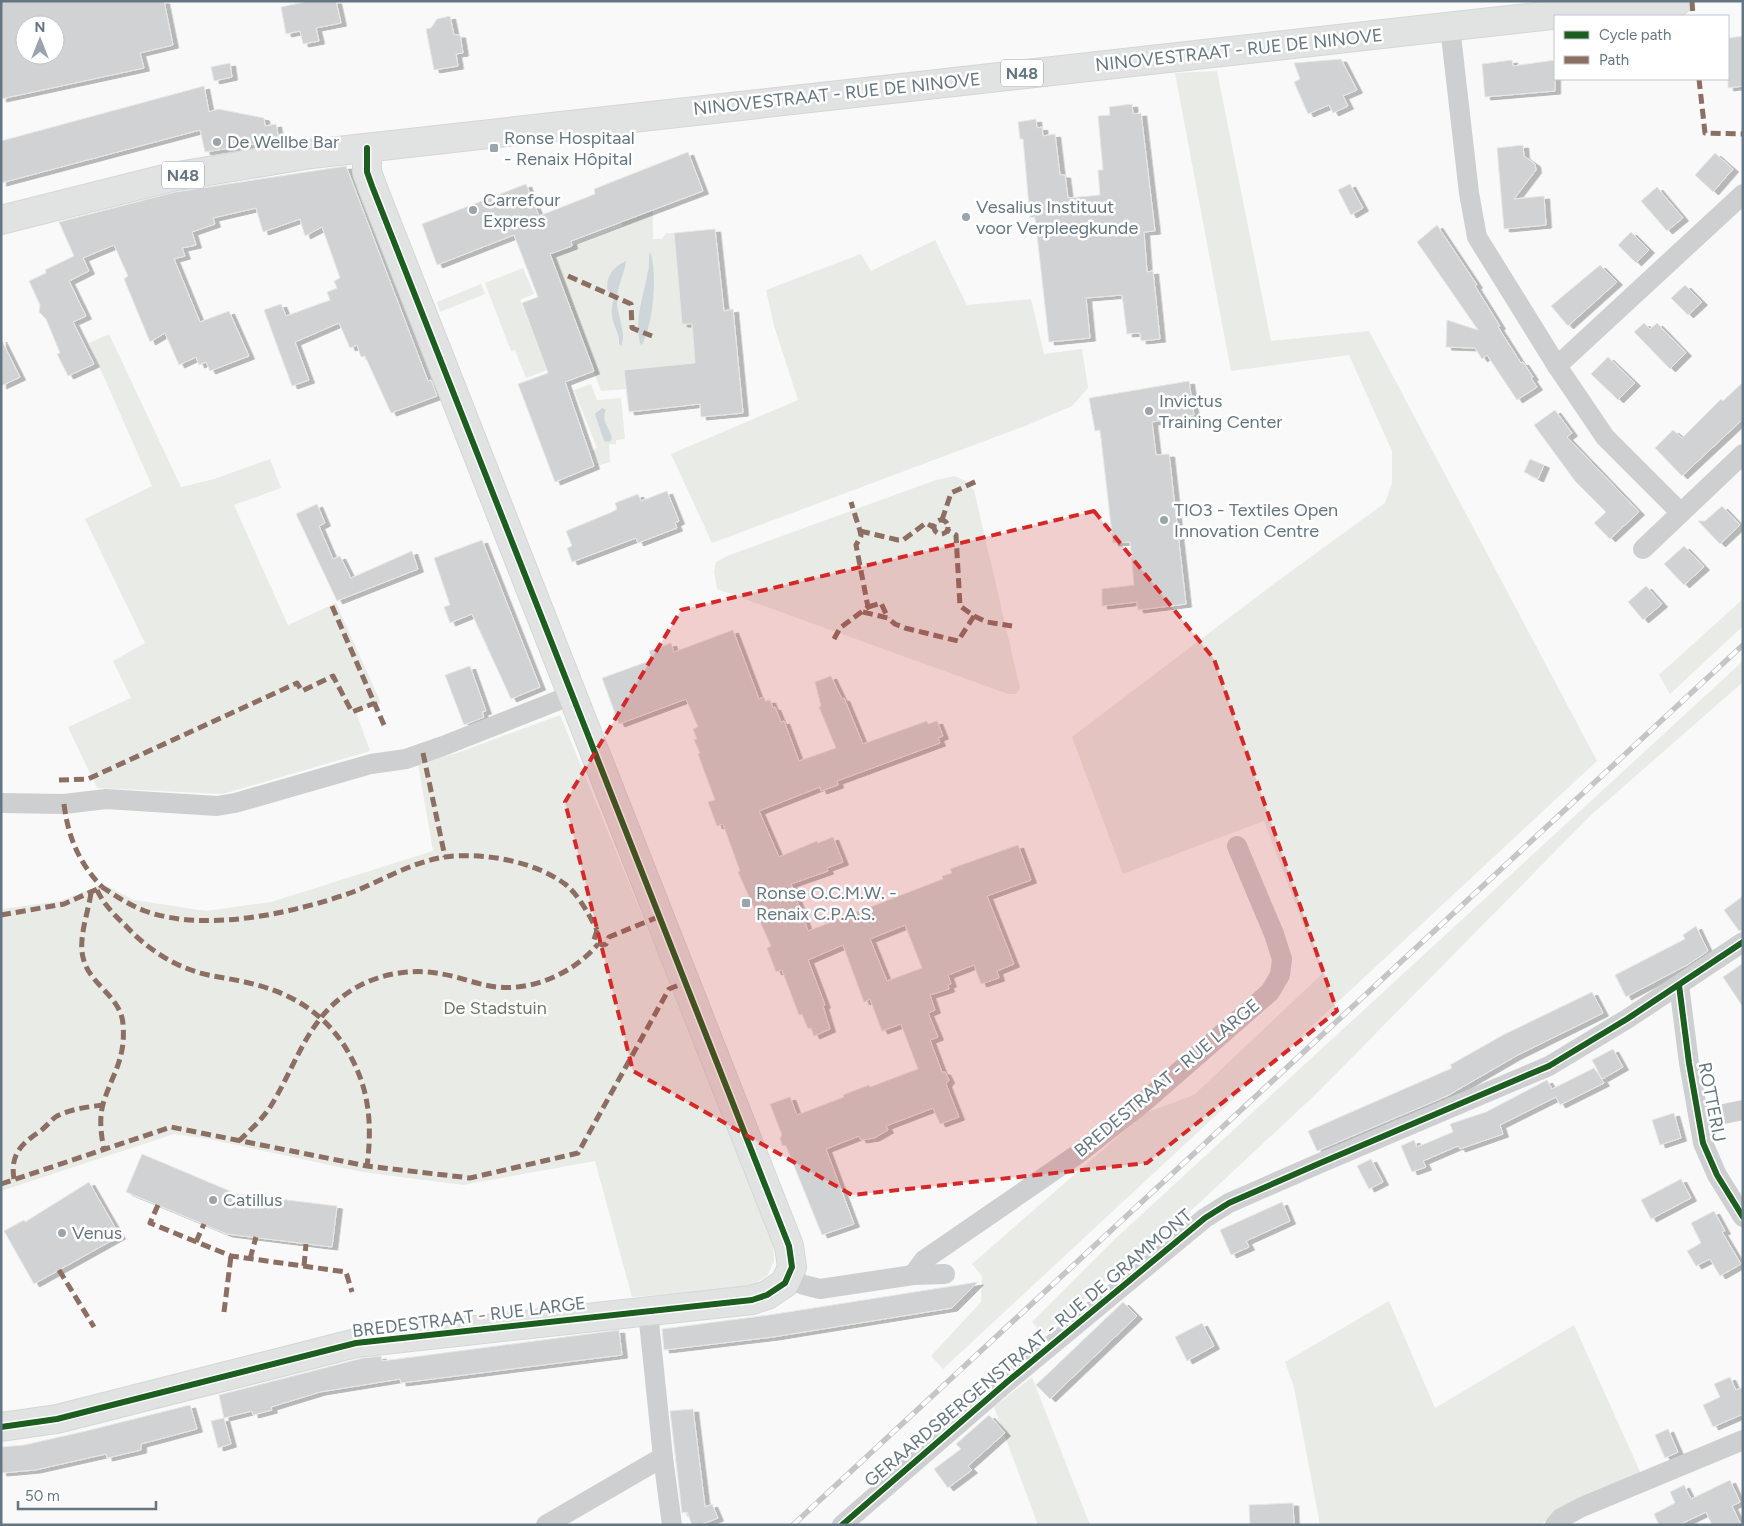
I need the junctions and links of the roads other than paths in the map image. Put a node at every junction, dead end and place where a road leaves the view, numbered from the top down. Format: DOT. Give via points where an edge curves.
graph roads {
  1 [pos="1678,1"];
  2 [pos="1554,15"];
  3 [pos="1555,15"];
  4 [pos="1450,27"];
  5 [pos="367,148"];
  6 [pos="1743,194"];
  7 [pos="1,220"];
  8 [pos="1557,366"];
  9 [pos="1743,454"];
  10 [pos="1681,513"];
  11 [pos="1643,549"];
  12 [pos="572,695"];
  13 [pos="1,803"];
  14 [pos="1237,846"];
  15 [pos="1743,942"];
  16 [pos="1679,984"];
  17 [pos="1743,1110"];
  18 [pos="1699,1119"];
  19 [pos="1743,1217"];
  20 [pos="945,1274"];
  21 [pos="914,1275"];
  22 [pos="788,1278"];
  23 [pos="648,1312"];
  24 [pos="1,1427"];
  25 [pos="1743,1440"];
  26 [pos="662,1457"];
  27 [pos="546,1525"];
  28 [pos="672,1525"];
  29 [pos="842,1525"];
  30 [pos="1555,1525"];
  1 -- 3 [label="street, NINOVESTRAAT - RUE DE NINOVE / N48"];
  2 -- 4 [label="street, NINOVESTRAAT - RUE DE NINOVE / N48"];
  4 -- 5 [label="street, NINOVESTRAAT - RUE DE NINOVE / N48"];
  4 -- 8 [label="street" via="1477,237"];
  5 -- 7 [label="street, NINOVESTRAAT - RUE DE NINOVE / N48" via="172,177"];
  5 -- 12 [label="street" via="367,172 372,186"];
  6 -- 8 [label="street"];
  8 -- 10 [label="street" via="1605,436"];
  9 -- 10 [label="street"];
  10 -- 11 [label="street"];
  12 -- 13 [label="street" via="414,756 371,764 235,803 217,806 106,799 64,804"];
  12 -- 22 [label="street" via="789,1246 792,1267"];
  14 -- 21 [label="street, BREDESTRAAT - RUE LARGE" via="1282,959 1280,975 1270,992 1143,1103 1070,1159 924,1260"];
  15 -- 16 [label="street, GERAARDSBERGENSTRAAT - RUE DE GRAMMONT"];
  16 -- 18 [label="street, ROTTERIJ"];
  16 -- 29 [label="street, GERAARDSBERGENSTRAAT - RUE DE GRAMMONT" via="1550,1066 1229,1203 1200,1221"];
  17 -- 18 [label="street"];
  18 -- 19 [label="street, ROTTERIJ" via="1710,1161"];
  20 -- 21 [label="street"];
  21 -- 22 [label="street" via="820,1289"];
  22 -- 23 [label="street, BREDESTRAAT - RUE LARGE" via="767,1295 752,1300"];
  23 -- 24 [label="street, BREDESTRAAT - RUE LARGE" via="356,1344 56,1419"];
  23 -- 26 [label="street"];
  25 -- 30 [label="street" via="1582,1508 1561,1518"];
  26 -- 27 [label="street"];
  26 -- 28 [label="street"];
}
